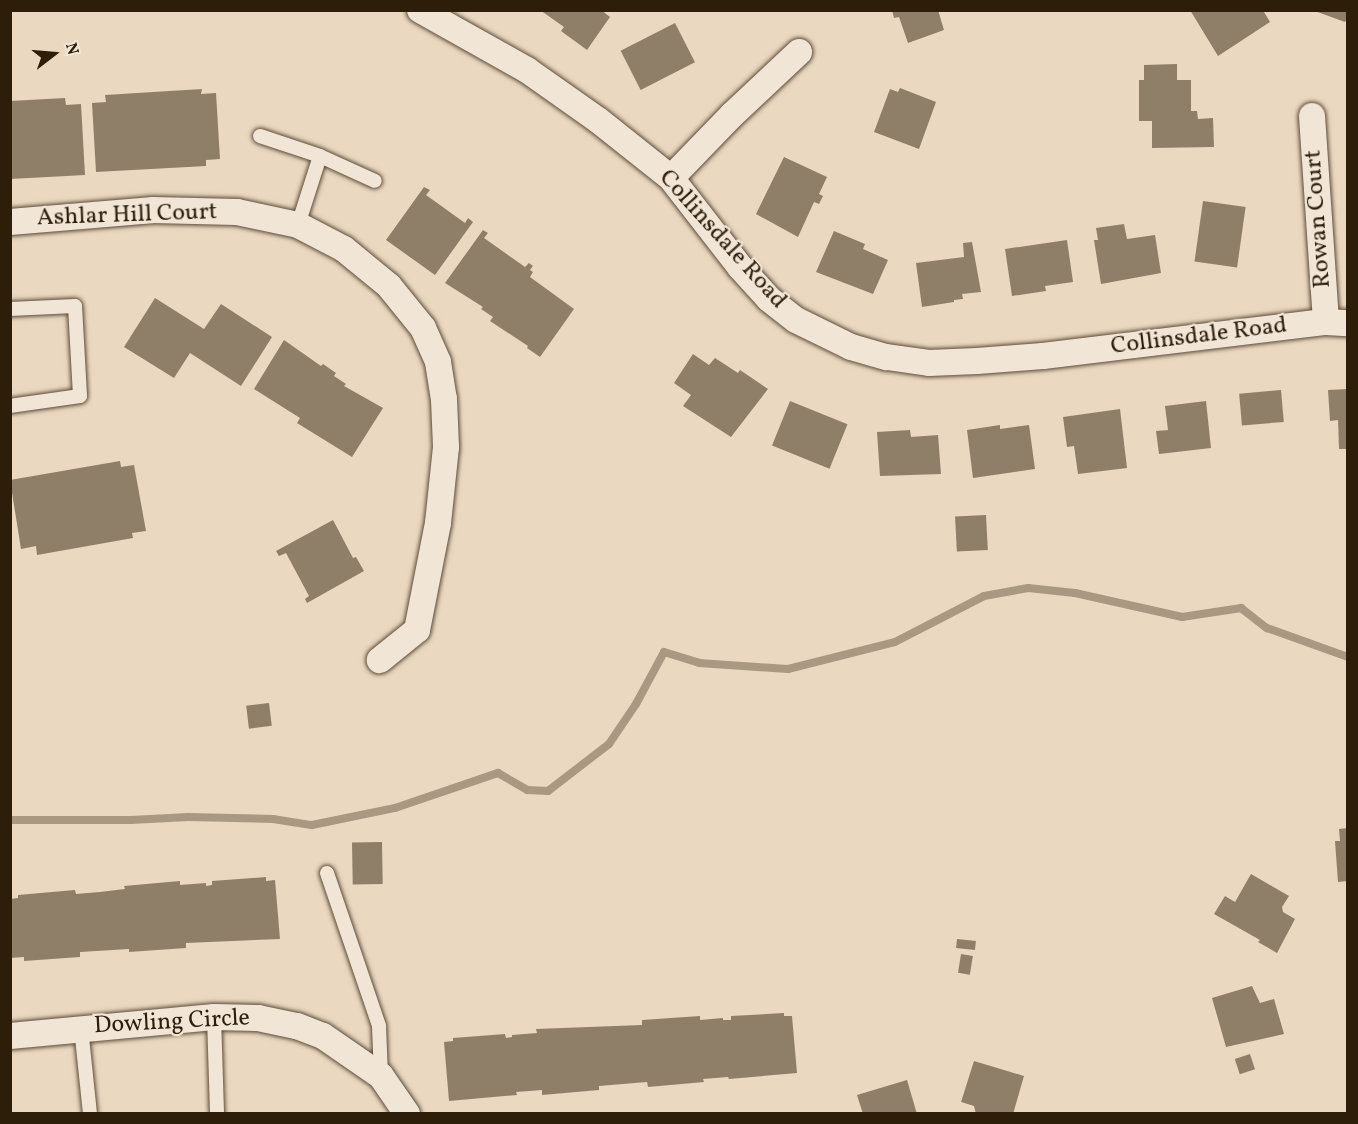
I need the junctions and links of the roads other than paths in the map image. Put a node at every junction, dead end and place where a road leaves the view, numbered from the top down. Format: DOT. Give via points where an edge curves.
graph roads {
  1 [pos="420,10"];
  2 [pos="799,52"];
  3 [pos="1312,116"];
  4 [pos="260,136"];
  5 [pos="320,156"];
  6 [pos="671,178"];
  7 [pos="375,181"];
  8 [pos="10,222"];
  9 [pos="298,225"];
  10 [pos="10,309"];
  11 [pos="1337,322"];
  12 [pos="10,406"];
  13 [pos="380,660"];
  14 [pos="327,873"];
  15 [pos="214,1017"];
  16 [pos="81,1028"];
  17 [pos="10,1036"];
  18 [pos="381,1076"];
  19 [pos="90,1113"];
  20 [pos="217,1113"];
  21 [pos="407,1113"];
  1 -- 6 [label="street, Collinsdale Road" via="527,70"];
  2 -- 6 [label="street"];
  3 -- 11 [label="street, Rowan Court"];
  4 -- 5 [label="lane"];
  5 -- 7 [label="lane"];
  5 -- 9 [label="lane"];
  6 -- 11 [label="street, Collinsdale Road" via="769,299 824,335 887,357 929,363 1021,357"];
  8 -- 9 [label="street, Ashlar Hill Court" via="153,210 237,212"];
  9 -- 13 [label="street, Ashlar Hill Court" via="344,249 389,286 423,328 438,362 446,447 438,523 417,630"];
  10 -- 12 [label="lane" via="75,306 80,396"];
  14 -- 18 [label="lane" via="379,1026"];
  15 -- 16 [label="street, Dowling Circle"];
  15 -- 18 [label="street, Dowling Circle" via="258,1018 297,1026 323,1036"];
  15 -- 20 [label="lane"];
  16 -- 17 [label="street, Dowling Circle"];
  16 -- 19 [label="lane"];
  18 -- 21 [label="street, Dowling Circle"];
}
